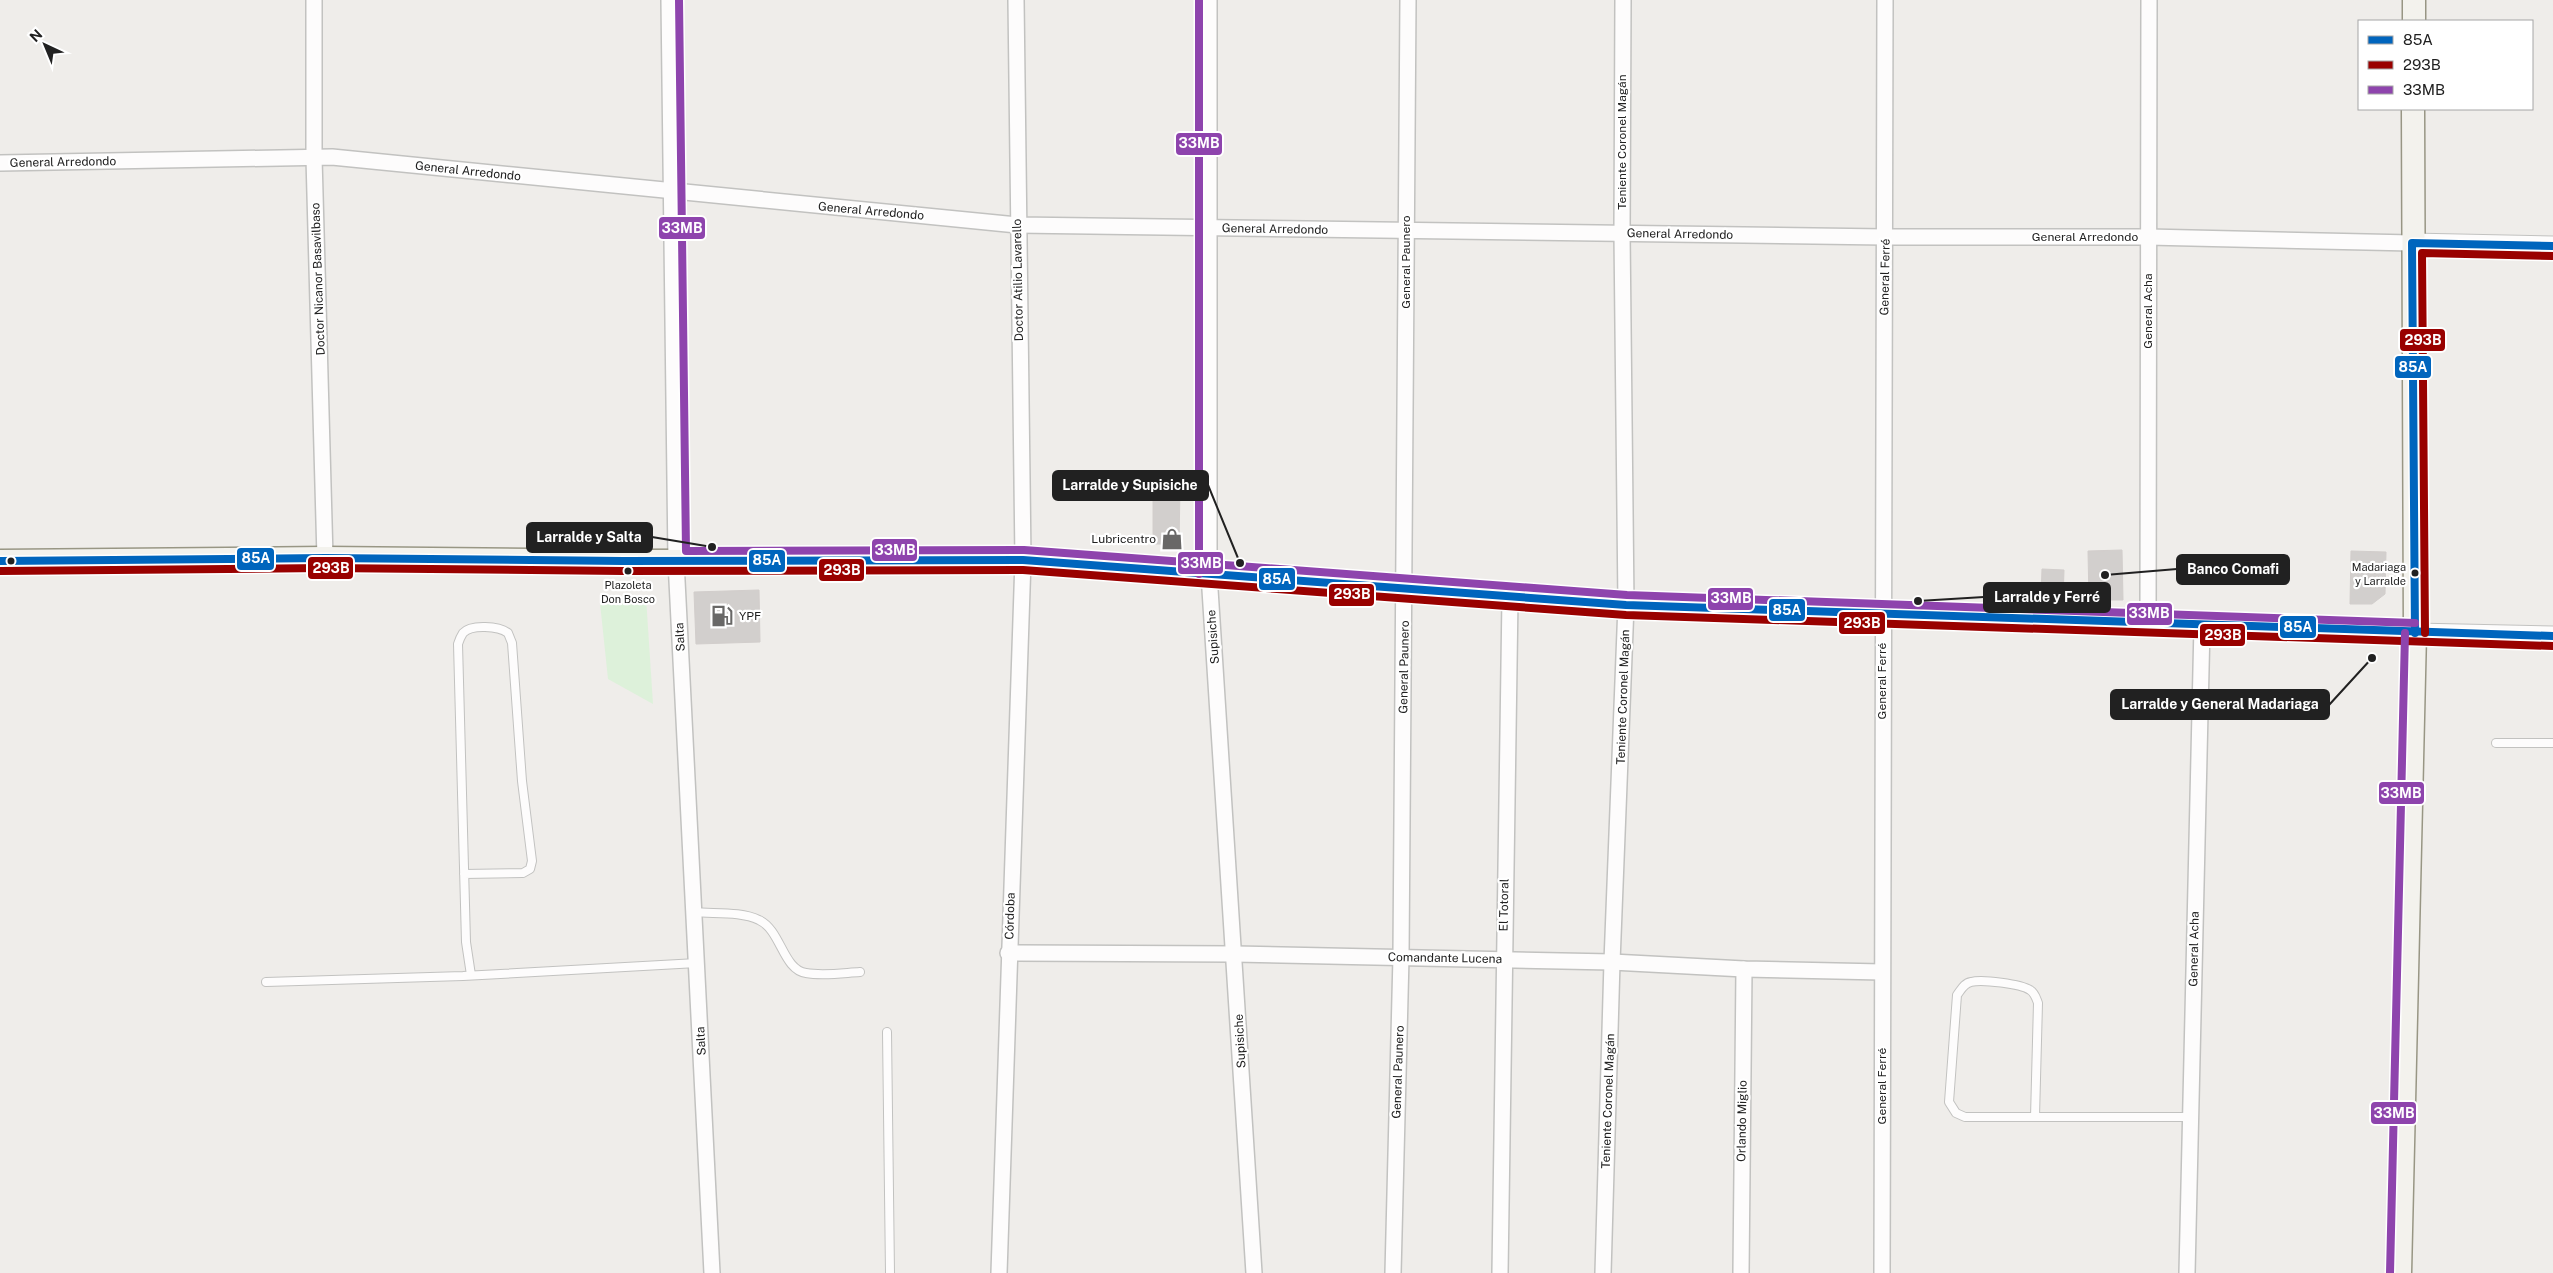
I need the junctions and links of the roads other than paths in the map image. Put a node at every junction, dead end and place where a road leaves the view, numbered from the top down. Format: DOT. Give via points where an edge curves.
graph roads {
  1 [pos="314,0"];
  2 [pos="669,0"];
  3 [pos="1016,0"];
  4 [pos="1209,0"];
  5 [pos="1408,0"];
  6 [pos="1623,0"];
  7 [pos="1885,0"];
  8 [pos="2149,0"];
  9 [pos="2414,0"];
  10 [pos="2414,20"];
  11 [pos="2413,110"];
  12 [pos="314,158"];
  13 [pos="0,163"];
  14 [pos="672,192"];
  15 [pos="1017,225"];
  16 [pos="1208,228"];
  17 [pos="1406,230"];
  18 [pos="1622,233"];
  19 [pos="1886,237"];
  20 [pos="2148,237"];
  21 [pos="2412,243"];
  22 [pos="2553,246"];
  23 [pos="325,558"];
  24 [pos="1023,560"];
  25 [pos="0,561"];
  26 [pos="676,561"];
  27 [pos="1209,574"];
  28 [pos="1405,590"];
  29 [pos="1510,598"];
  30 [pos="1626,605"];
  31 [pos="1882,613"];
  32 [pos="2148,623"];
  33 [pos="2202,626"];
  34 [pos="2415,633"];
  35 [pos="2553,636"];
  36 [pos="2496,743"];
  37 [pos="2553,743"];
  38 [pos="464,874"];
  39 [pos="694,912"];
  40 [pos="1008,953"];
  41 [pos="1235,954"];
  42 [pos="1401,958"];
  43 [pos="1503,960"];
  44 [pos="1612,962"];
  45 [pos="697,963"];
  46 [pos="1744,969"];
  47 [pos="860,972"];
  48 [pos="1882,972"];
  49 [pos="470,975"];
  50 [pos="266,982"];
  51 [pos="887,1032"];
  52 [pos="2035,1117"];
  53 [pos="2191,1117"];
  54 [pos="712,1273"];
  55 [pos="890,1273"];
  56 [pos="998,1273"];
  57 [pos="1254,1273"];
  58 [pos="1393,1273"];
  59 [pos="1500,1273"];
  60 [pos="1603,1273"];
  61 [pos="1741,1273"];
  62 [pos="1882,1273"];
  63 [pos="2187,1273"];
  64 [pos="2400,1273"];
  1 -- 12 [label="street, Doctor Nicanor Basavilbaso"];
  2 -- 14 [label="street, Salta"];
  3 -- 15 [label="street, Doctor Atilio Lavarello"];
  4 -- 16 [label="street, Supisiche"];
  5 -- 17 [label="street, General Paunero"];
  6 -- 18 [label="street, Teniente Coronel Magán"];
  7 -- 19 [label="street, General Ferré"];
  8 -- 20 [label="street, General Acha"];
  9 -- 10 [label="main road"];
  11 -- 21 [label="main road"];
  12 -- 13 [label="street, General Arredondo"];
  12 -- 14 [label="street, General Arredondo" via="332,157"];
  12 -- 23 [label="street, Doctor Nicanor Basavilbaso"];
  14 -- 15 [label="street, General Arredondo"];
  14 -- 26 [label="street, Salta"];
  15 -- 16 [label="street, General Arredondo"];
  15 -- 24 [label="street, Doctor Atilio Lavarello"];
  16 -- 17 [label="street, General Arredondo"];
  16 -- 27 [label="street, Supisiche"];
  17 -- 18 [label="street, General Arredondo"];
  17 -- 28 [label="street, General Paunero"];
  18 -- 19 [label="street, General Arredondo"];
  18 -- 30 [label="street, Teniente Coronel Magán"];
  19 -- 20 [label="street, General Arredondo"];
  19 -- 31 [label="street, General Ferré"];
  20 -- 21 [label="street, General Arredondo"];
  20 -- 32 [label="street, General Acha"];
  21 -- 22 [label="street, General Arredondo"];
  21 -- 34 [label="main road"];
  23 -- 25 [label="main road"];
  23 -- 26 [label="main road"];
  24 -- 26 [label="main road"];
  24 -- 27 [label="main road"];
  24 -- 40 [label="street, Córdoba"];
  26 -- 39 [label="street, Salta"];
  27 -- 28 [label="main road"];
  27 -- 41 [label="street, Supisiche"];
  28 -- 29 [label="main road"];
  28 -- 42 [label="street, General Paunero"];
  29 -- 30 [label="main road"];
  29 -- 43 [label="street, El Totoral"];
  30 -- 31 [label="main road"];
  30 -- 44 [label="street, Teniente Coronel Magán"];
  31 -- 32 [label="main road"];
  31 -- 48 [label="street, General Ferré"];
  32 -- 33 [label="main road"];
  33 -- 34 [label="main road"];
  33 -- 53 [label="street, General Acha"];
  34 -- 35 [label="street"];
  34 -- 64 [label="main road"];
  36 -- 37 [label="lane"];
  38 -- 38 [label="lane" via="458,644 468,629 495,626 508,633 512,643 522,782 532,861 530,869 523,873"];
  38 -- 49 [label="lane"];
  39 -- 45 [label="street, Salta"];
  39 -- 47 [label="lane" via="760,920 771,928 796,969 805,973"];
  40 -- 41 [label="street, Comandante Lucena"];
  40 -- 56 [label="street, Córdoba"];
  41 -- 42 [label="street, Comandante Lucena"];
  41 -- 57 [label="street, Supisiche"];
  42 -- 43 [label="street, Comandante Lucena"];
  42 -- 58 [label="street, General Paunero"];
  43 -- 44 [label="street, Comandante Lucena"];
  43 -- 59 [label="street, El Totoral"];
  44 -- 46 [label="street, Comandante Lucena"];
  44 -- 60 [label="street, Teniente Coronel Magán"];
  45 -- 49 [label="lane"];
  45 -- 54 [label="street, Salta"];
  46 -- 48 [label="street, Comandante Lucena"];
  46 -- 61 [label="street, Orlando Miglio"];
  48 -- 62 [label="street, General Ferré"];
  49 -- 50 [label="lane"];
  51 -- 55 [label="lane"];
  52 -- 52 [label="lane" via="1965,1116 1956,1113 1949,1102 1957,995 1971,982 2018,985 2035,995 2038,1003"];
  52 -- 53 [label="lane"];
  53 -- 63 [label="street, General Acha"];
}
